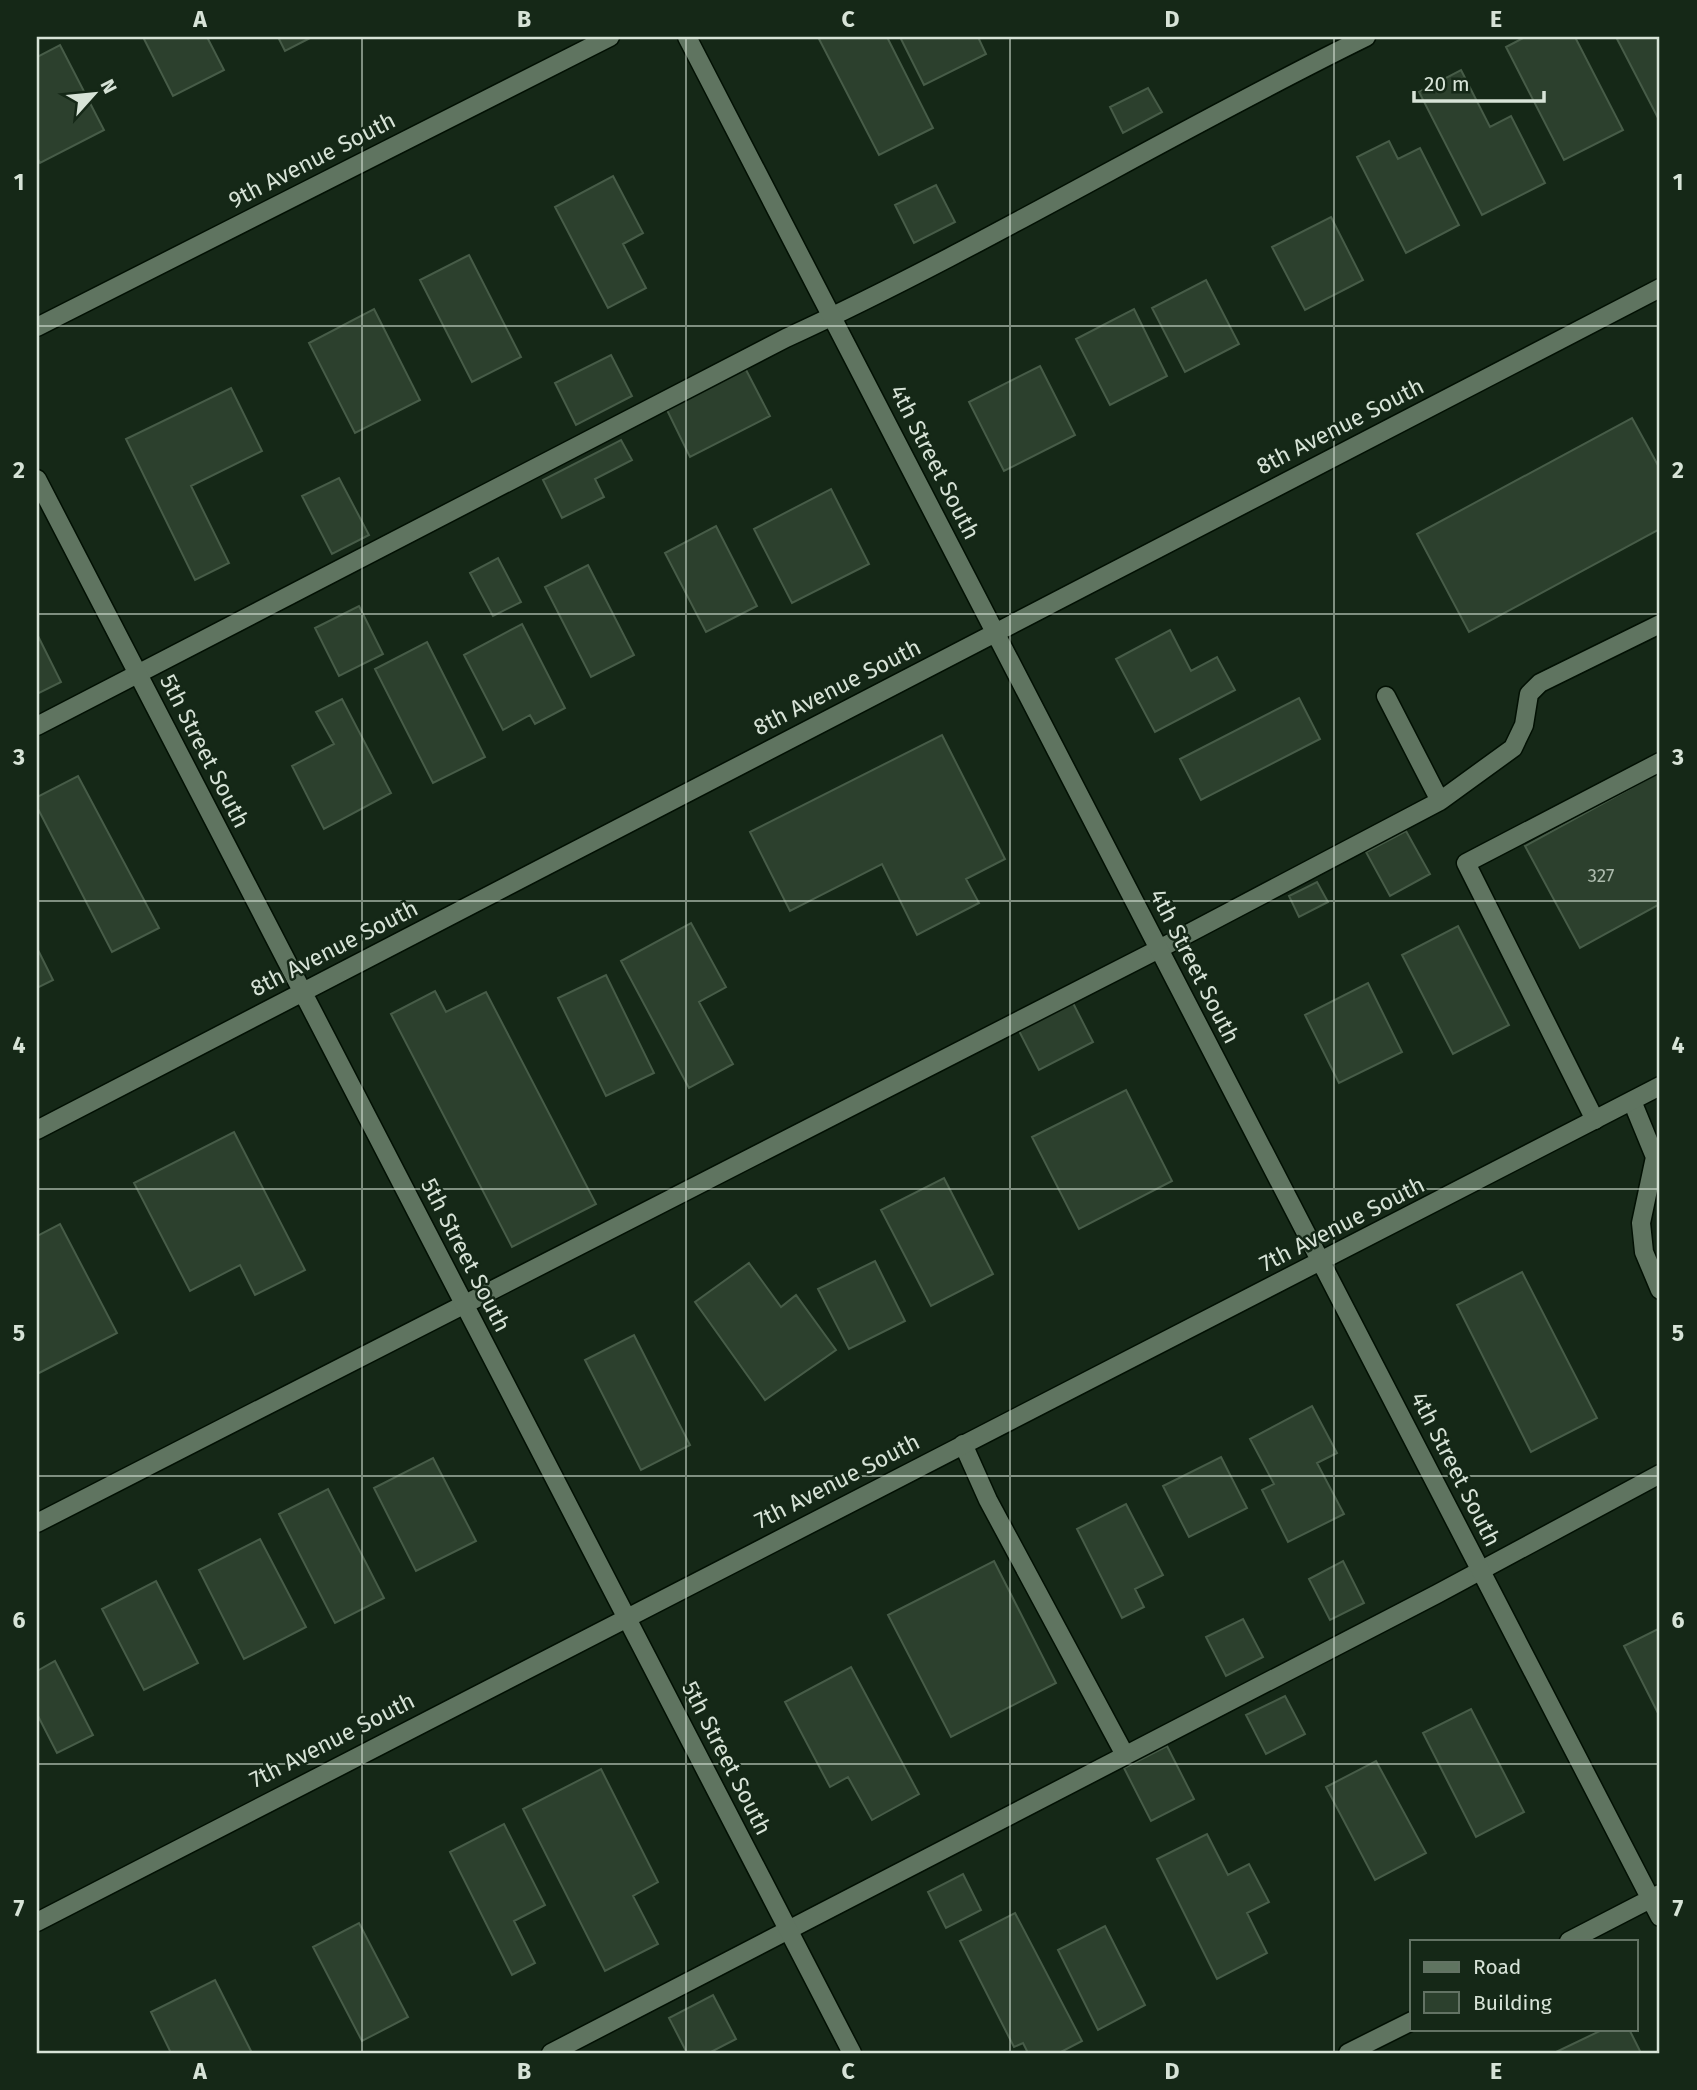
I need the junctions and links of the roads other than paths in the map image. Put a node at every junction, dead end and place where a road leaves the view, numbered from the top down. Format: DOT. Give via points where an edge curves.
graph roads {
  1 [pos="610,37"];
  2 [pos="687,37"];
  3 [pos="1366,37"];
  4 [pos="1660,288"];
  5 [pos="832,317"];
  6 [pos="37,327"];
  7 [pos="37,479"];
  8 [pos="1660,624"];
  9 [pos="996,632"];
  10 [pos="138,674"];
  11 [pos="1386,696"];
  12 [pos="37,726"];
  13 [pos="1660,762"];
  14 [pos="1440,801"];
  15 [pos="1159,949"];
  16 [pos="303,992"];
  17 [pos="1660,1086"];
  18 [pos="1632,1101"];
  19 [pos="1595,1120"];
  20 [pos="37,1130"];
  21 [pos="1321,1263"];
  22 [pos="1660,1290"];
  23 [pos="464,1304"];
  24 [pos="963,1444"];
  25 [pos="1660,1474"];
  26 [pos="37,1522"];
  27 [pos="1481,1571"];
  28 [pos="626,1616"];
  29 [pos="1125,1755"];
  30 [pos="1656,1897"];
  31 [pos="1660,1917"];
  32 [pos="37,1922"];
  33 [pos="788,1929"];
  34 [pos="1571,1940"];
  35 [pos="1410,2022"];
  36 [pos="551,2053"];
  37 [pos="852,2053"];
  38 [pos="1348,2053"];
  1 -- 6 [label="street, 9th Avenue South"];
  2 -- 5 [label="street, 4th Street South"];
  3 -- 5 [label="street"];
  4 -- 9 [label="street, 8th Avenue South"];
  5 -- 9 [label="street, 4th Street South"];
  5 -- 10 [label="street"];
  7 -- 10 [label="street, 5th Street South"];
  8 -- 14 [label="street" via="1540,683 1529,694 1524,725 1513,748"];
  9 -- 15 [label="street, 4th Street South"];
  9 -- 16 [label="street, 8th Avenue South"];
  10 -- 12 [label="street"];
  10 -- 16 [label="street, 5th Street South"];
  11 -- 14 [label="street"];
  13 -- 19 [label="street" via="1466,863"];
  14 -- 15 [label="street"];
  15 -- 21 [label="street, 4th Street South"];
  15 -- 23 [label="street"];
  16 -- 20 [label="street, 8th Avenue South"];
  16 -- 23 [label="street, 5th Street South"];
  17 -- 18 [label="street, 7th Avenue South"];
  18 -- 19 [label="street, 7th Avenue South"];
  18 -- 22 [label="street" via="1655,1157 1641,1223 1644,1252"];
  19 -- 21 [label="street, 7th Avenue South"];
  21 -- 24 [label="street, 7th Avenue South"];
  21 -- 27 [label="street, 4th Street South"];
  23 -- 26 [label="street"];
  23 -- 28 [label="street, 5th Street South"];
  24 -- 28 [label="street, 7th Avenue South"];
  24 -- 29 [label="street" via="988,1500"];
  25 -- 27 [label="street"];
  27 -- 29 [label="street"];
  27 -- 30 [label="street, 4th Street South"];
  28 -- 32 [label="street, 7th Avenue South"];
  28 -- 33 [label="street, 5th Street South"];
  29 -- 33 [label="street"];
  30 -- 31 [label="street, 4th Street South"];
  30 -- 34 [label="street"];
  33 -- 36 [label="street"];
  33 -- 37 [label="street, 5th Street South"];
  35 -- 38 [label="street"];
}
